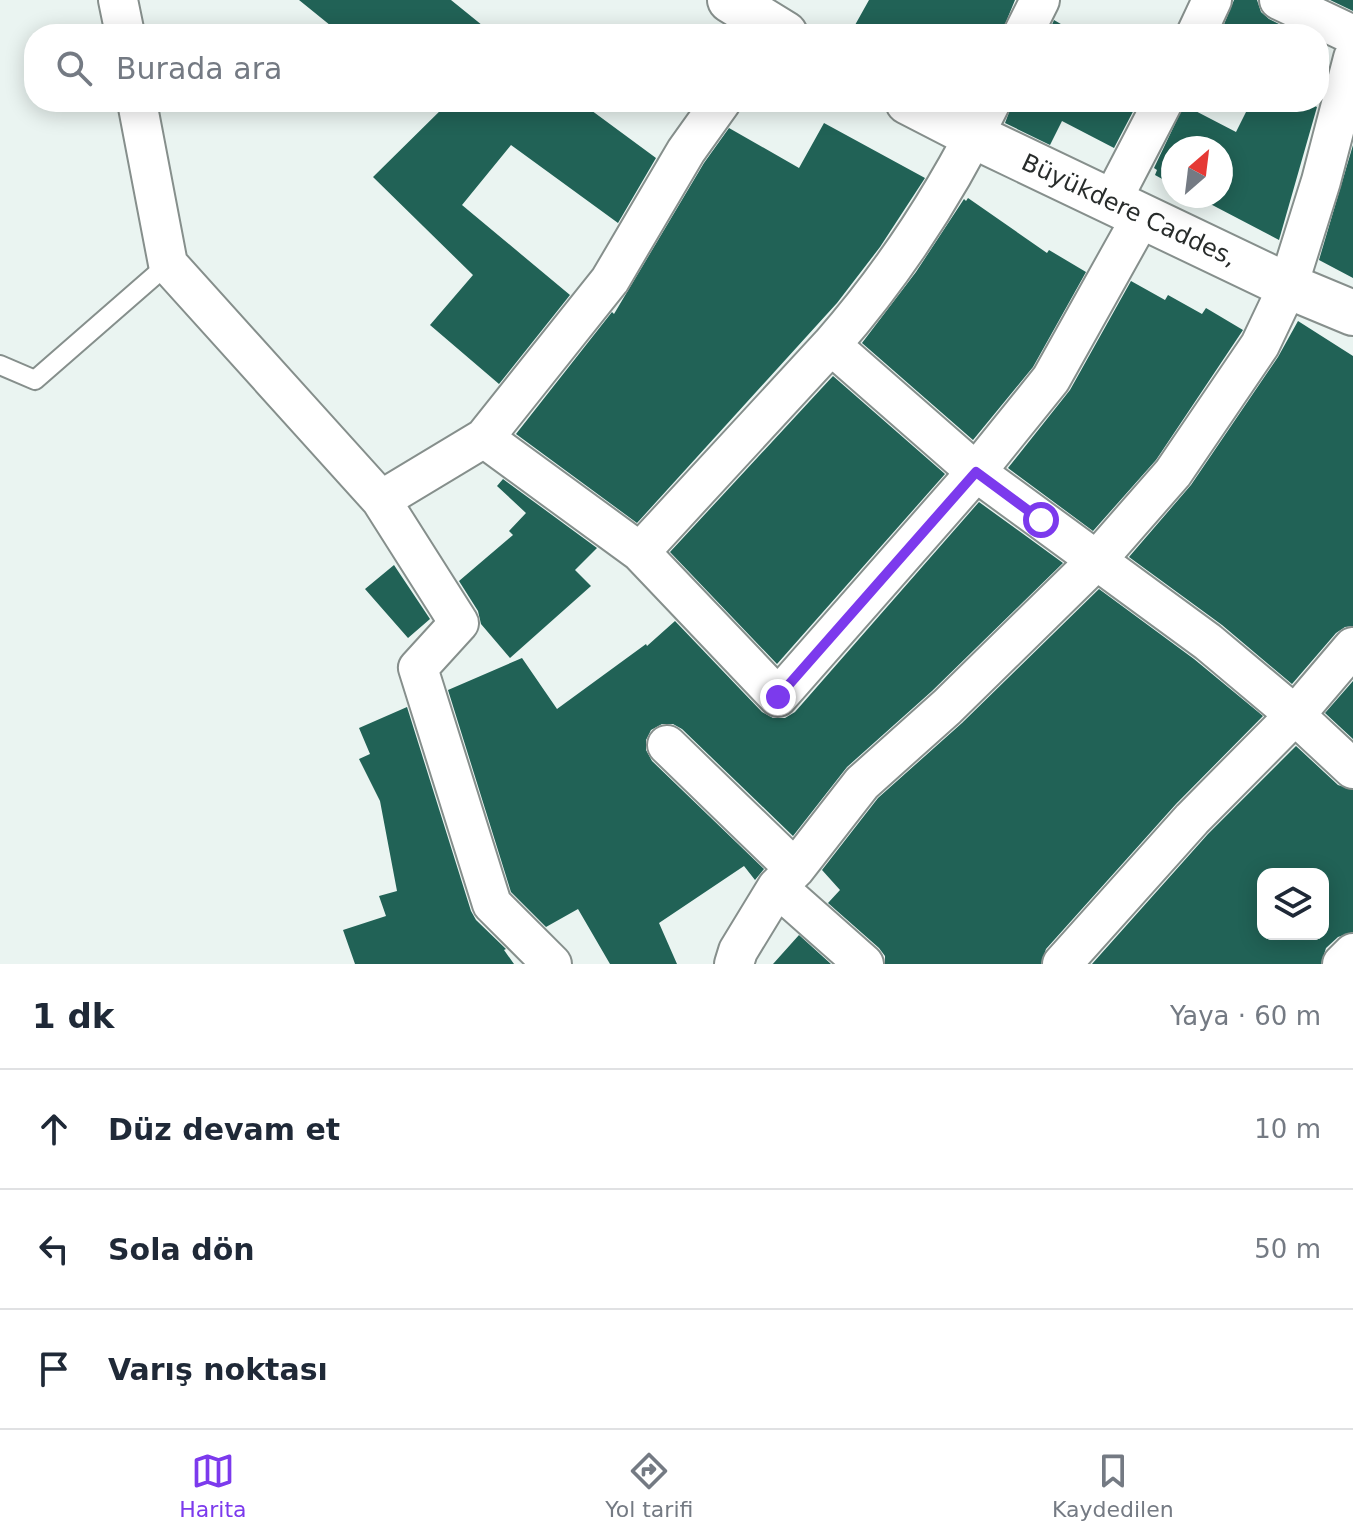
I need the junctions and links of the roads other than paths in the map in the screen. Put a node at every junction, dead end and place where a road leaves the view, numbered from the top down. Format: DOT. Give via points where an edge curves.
graph roads {
  1 [pos="118,0"];
  2 [pos="730,0"];
  3 [pos="1040,0"];
  4 [pos="1212,0"];
  5 [pos="1279,0"];
  6 [pos="123,24"];
  7 [pos="764,24"];
  8 [pos="1028,24"];
  9 [pos="1201,24"];
  10 [pos="1353,35"];
  11 [pos="1353,58"];
  12 [pos="139,112"];
  13 [pos="714,112"];
  14 [pos="952,112"];
  15 [pos="1160,112"];
  16 [pos="982,119"];
  17 [pos="1126,209"];
  18 [pos="168,264"];
  19 [pos="1288,286"];
  20 [pos="1353,313"];
  21 [pos="831,345"];
  22 [pos="0,365"];
  23 [pos="484,438"];
  24 [pos="976,472"];
  25 [pos="381,500"];
  26 [pos="640,552"];
  27 [pos="1096,561"];
  28 [pos="1353,647"];
  29 [pos="1295,715"];
  30 [pos="667,745"];
  31 [pos="1353,769"];
  32 [pos="786,878"];
  33 [pos="1353,953"];
  34 [pos="552,964"];
  35 [pos="734,964"];
  36 [pos="864,964"];
  37 [pos="1062,964"];
  38 [pos="1342,964"];
  1 -- 6 [label="street"];
  2 -- 7 [label="street"];
  3 -- 8 [label="street"];
  4 -- 9 [label="street"];
  5 -- 10 [label="street"];
  11 -- 19 [label="street"];
  12 -- 18 [label="street"];
  13 -- 23 [label="street" via="610,280"];
  14 -- 16 [label="street, Büyükdere Caddes,"];
  15 -- 17 [label="street"];
  16 -- 17 [label="street, Büyükdere Caddes,"];
  16 -- 21 [label="street" via="906,251"];
  17 -- 19 [label="street, Büyükdere Caddes,"];
  17 -- 24 [label="street" via="1051,379"];
  18 -- 22 [label="lane" via="35,380"];
  18 -- 25 [label="street"];
  19 -- 20 [label="street, Büyükdere Caddes,"];
  19 -- 27 [label="street" via="1260,345 1173,473"];
  21 -- 24 [label="street"];
  21 -- 26 [label="street"];
  23 -- 25 [label="street"];
  23 -- 26 [label="street"];
  24 -- 26 [label="street" via="778,697"];
  24 -- 27 [label="street"];
  25 -- 34 [label="street" via="459,623 418,668 492,904"];
  27 -- 29 [label="street" via="1208,642"];
  27 -- 32 [label="street" via="862,783"];
  28 -- 29 [label="street"];
  29 -- 31 [label="street"];
  29 -- 37 [label="street" via="1192,819"];
  30 -- 32 [label="street"];
  32 -- 35 [label="street"];
  32 -- 36 [label="street"];
  33 -- 38 [label="street"];
}
